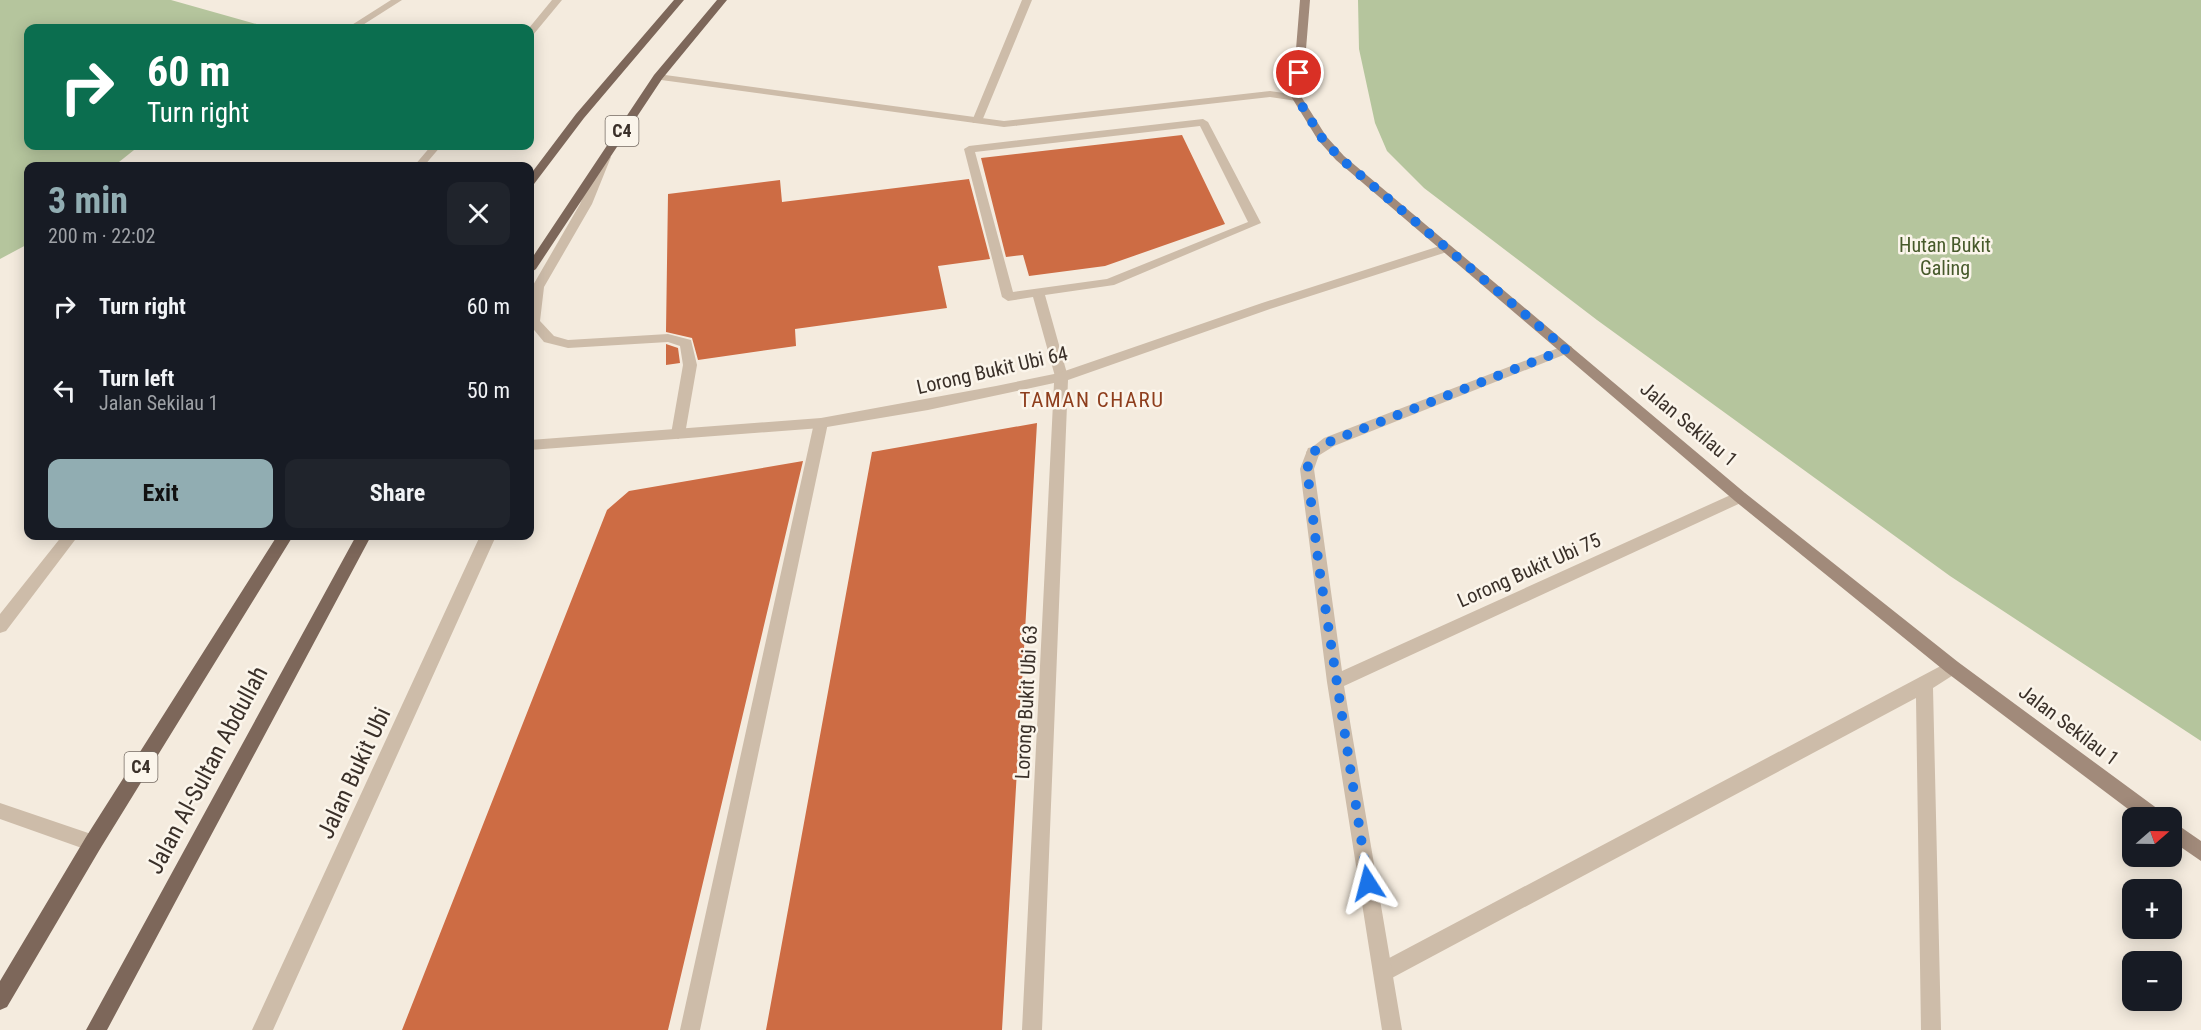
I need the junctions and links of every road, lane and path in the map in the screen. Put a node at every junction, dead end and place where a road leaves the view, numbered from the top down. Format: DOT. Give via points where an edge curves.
graph roads {
  1 [pos="397,0"];
  2 [pos="557,0"];
  3 [pos="679,0"];
  4 [pos="722,0"];
  5 [pos="1027,0"];
  6 [pos="1305,0"];
  7 [pos="358,24"];
  8 [pos="534,28"];
  9 [pos="658,78"];
  10 [pos="1297,98"];
  11 [pos="977,121"];
  12 [pos="610,149"];
  13 [pos="433,150"];
  14 [pos="422,162"];
  15 [pos="534,177"];
  16 [pos="1446,249"];
  17 [pos="534,262"];
  18 [pos="1038,293"];
  19 [pos="1566,349"];
  20 [pos="1062,377"];
  21 [pos="821,423"];
  22 [pos="678,434"];
  23 [pos="534,445"];
  24 [pos="1740,497"];
  25 [pos="67,540"];
  26 [pos="282,540"];
  27 [pos="361,540"];
  28 [pos="486,540"];
  29 [pos="0,627"];
  30 [pos="1952,666"];
  31 [pos="1335,682"];
  32 [pos="1924,685"];
  33 [pos="2140,807"];
  34 [pos="0,811"];
  35 [pos="2182,838"];
  36 [pos="93,843"];
  37 [pos="2201,852"];
  38 [pos="1383,972"];
  39 [pos="0,1000"];
  40 [pos="96,1030"];
  41 [pos="262,1030"];
  42 [pos="690,1030"];
  43 [pos="1032,1030"];
  44 [pos="1392,1030"];
  45 [pos="1931,1030"];
  1 -- 7 [label="street"];
  2 -- 8 [label="street"];
  3 -- 15 [label="main road, C4" via="579,116"];
  4 -- 9 [label="main road, C4"];
  5 -- 11 [label="street"];
  6 -- 10 [label="street"];
  9 -- 11 [label="street"];
  9 -- 12 [label="main road, C4"];
  10 -- 11 [label="street" via="1270,94 1041,121"];
  10 -- 16 [label="street, Jalan Sekilau 1" via="1340,158"];
  12 -- 17 [label="main road, C4"];
  12 -- 22 [label="street" via="586,204 538,287 534,322 549,339 568,344 668,338 686,343 690,365"];
  13 -- 14 [label="street"];
  16 -- 19 [label="street, Jalan Sekilau 1"];
  16 -- 20 [label="street, Lorong Bukit Ubi 64"];
  18 -- 18 [label="street" via="1008,297 969,149 1203,122 1255,223 1110,282"];
  18 -- 20 [label="street, Lorong Bukit Ubi 63"];
  19 -- 24 [label="street, Jalan Sekilau 1"];
  19 -- 31 [label="street" via="1329,442 1313,452 1307,469"];
  20 -- 21 [label="street, Lorong Bukit Ubi 64"];
  20 -- 43 [label="street, Lorong Bukit Ubi 63"];
  21 -- 22 [label="street, Lorong Bukit Ubi 64"];
  21 -- 42 [label="street"];
  22 -- 23 [label="street, Lorong Bukit Ubi 64"];
  24 -- 30 [label="street, Jalan Sekilau 1"];
  24 -- 31 [label="street, Lorong Bukit Ubi 75"];
  25 -- 29 [label="street"];
  26 -- 36 [label="main road, C4"];
  27 -- 40 [label="main road, Jalan Al-Sultan Abdullah"];
  28 -- 41 [label="street, Jalan Bukit Ubi"];
  30 -- 32 [label="street"];
  30 -- 33 [label="street, Jalan Sekilau 1"];
  31 -- 38 [label="street"];
  32 -- 38 [label="street"];
  32 -- 45 [label="street"];
  34 -- 36 [label="street"];
  35 -- 37 [label="street"];
  36 -- 39 [label="main road, C4"];
  38 -- 44 [label="street"];
}
